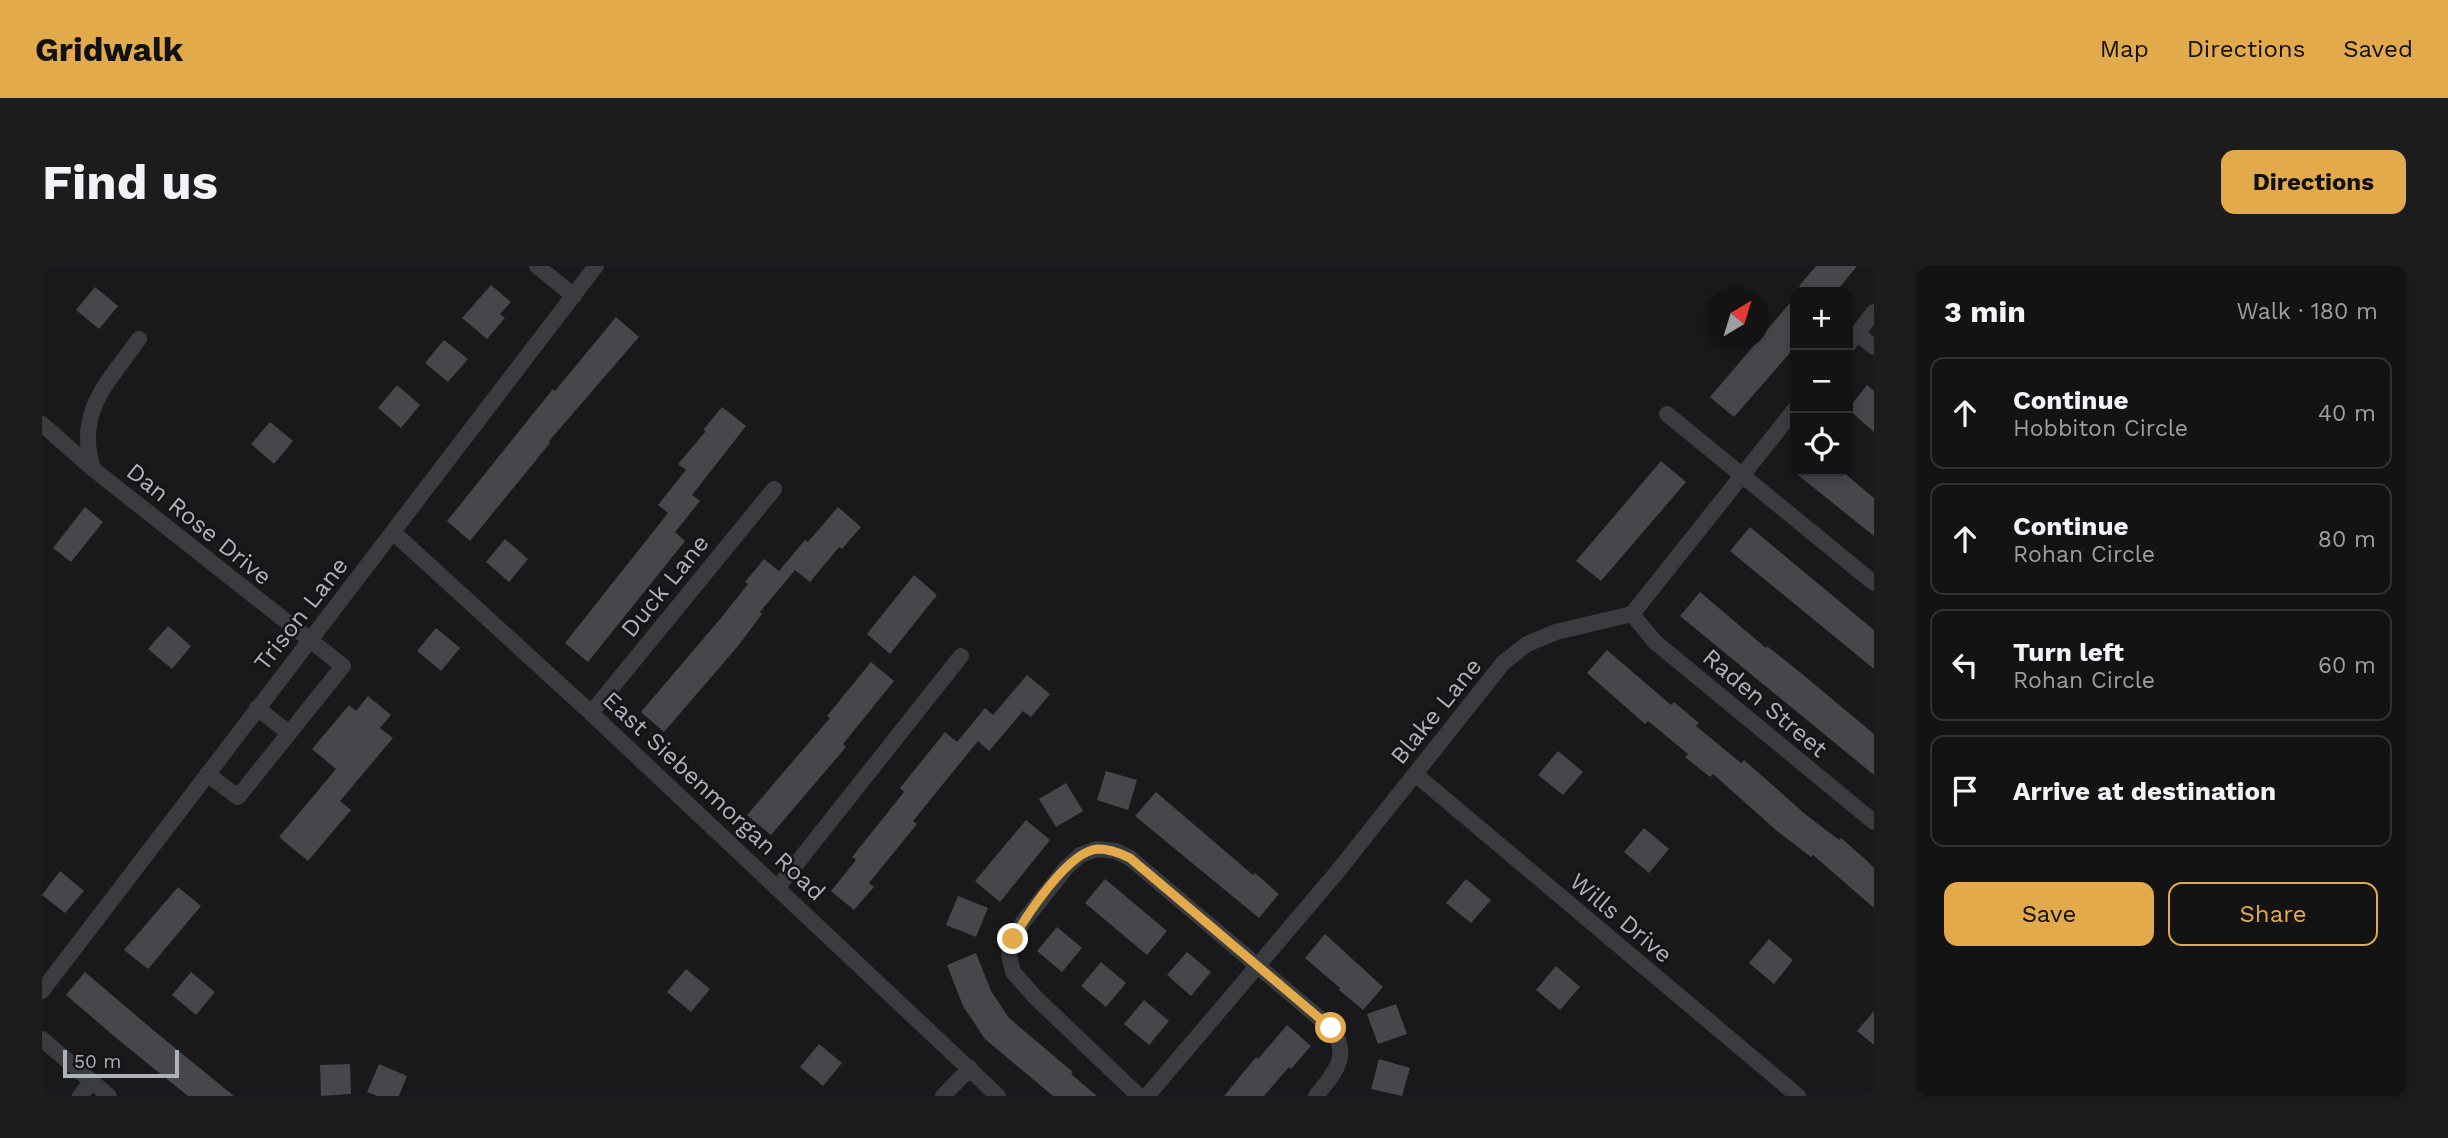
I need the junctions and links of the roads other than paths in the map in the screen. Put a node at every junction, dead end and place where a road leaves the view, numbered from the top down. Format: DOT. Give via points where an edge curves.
graph roads {
  1 [pos="537,266"];
  2 [pos="596,266"];
  3 [pos="573,296"];
  4 [pos="1874,312"];
  5 [pos="1853,338"];
  6 [pos="139,339"];
  7 [pos="1853,339"];
  8 [pos="1874,347"];
  9 [pos="1792,413"];
  10 [pos="1667,414"];
  11 [pos="42,424"];
  12 [pos="93,469"];
  13 [pos="1742,475"];
  14 [pos="774,489"];
  15 [pos="394,533"];
  16 [pos="1874,583"];
  17 [pos="1632,614"];
  18 [pos="309,640"];
  19 [pos="961,656"];
  20 [pos="257,708"];
  21 [pos="592,713"];
  22 [pos="289,733"];
  23 [pos="207,774"];
  24 [pos="1415,774"];
  25 [pos="1874,822"];
  26 [pos="778,887"];
  27 [pos="1258,965"];
  28 [pos="42,991"];
  29 [pos="42,1039"];
  30 [pos="970,1068"];
  31 [pos="92,1081"];
  32 [pos="80,1096"];
  33 [pos="109,1096"];
  34 [pos="943,1096"];
  35 [pos="998,1096"];
  36 [pos="1139,1096"];
  37 [pos="1147,1096"];
  38 [pos="1316,1096"];
  39 [pos="1798,1096"];
  1 -- 3 [label="street"];
  2 -- 3 [label="street, Trison Lane"];
  3 -- 15 [label="street, Trison Lane"];
  4 -- 5 [label="street"];
  6 -- 12 [label="street, Dan Rose Drive" via="92,411 87,449"];
  7 -- 8 [label="street"];
  9 -- 13 [label="street"];
  10 -- 13 [label="street"];
  11 -- 12 [label="street, Dan Rose Drive"];
  12 -- 18 [label="street, Dan Rose Drive"];
  13 -- 16 [label="street"];
  13 -- 17 [label="street"];
  14 -- 21 [label="street, Duck Lane"];
  15 -- 18 [label="street, Trison Lane"];
  15 -- 21 [label="street, East Siebenmorgan Road"];
  17 -- 24 [label="street, Blake Lane" via="1556,632 1527,644 1503,663"];
  17 -- 25 [label="street, Raden Street" via="1656,642"];
  18 -- 20 [label="street, Trison Lane"];
  18 -- 22 [label="street, Dan Rose Drive" via="343,666"];
  19 -- 26 [label="street"];
  20 -- 22 [label="street"];
  20 -- 23 [label="street, Trison Lane"];
  21 -- 26 [label="street, East Siebenmorgan Road"];
  22 -- 23 [label="street" via="238,797"];
  23 -- 28 [label="street, Trison Lane"];
  24 -- 27 [label="street, Blake Lane"];
  24 -- 39 [label="street, Wills Drive"];
  26 -- 30 [label="street, East Siebenmorgan Road"];
  27 -- 36 [label="street" via="1130,858 1097,849 1080,855 1066,868 1013,939 1009,955 1013,972"];
  27 -- 37 [label="street, Blake Lane"];
  27 -- 38 [label="street" via="1339,1040 1337,1069"];
  29 -- 31 [label="street"];
  30 -- 34 [label="street"];
  30 -- 35 [label="street, East Siebenmorgan Road"];
  31 -- 32 [label="street"];
  31 -- 33 [label="street"];
}
